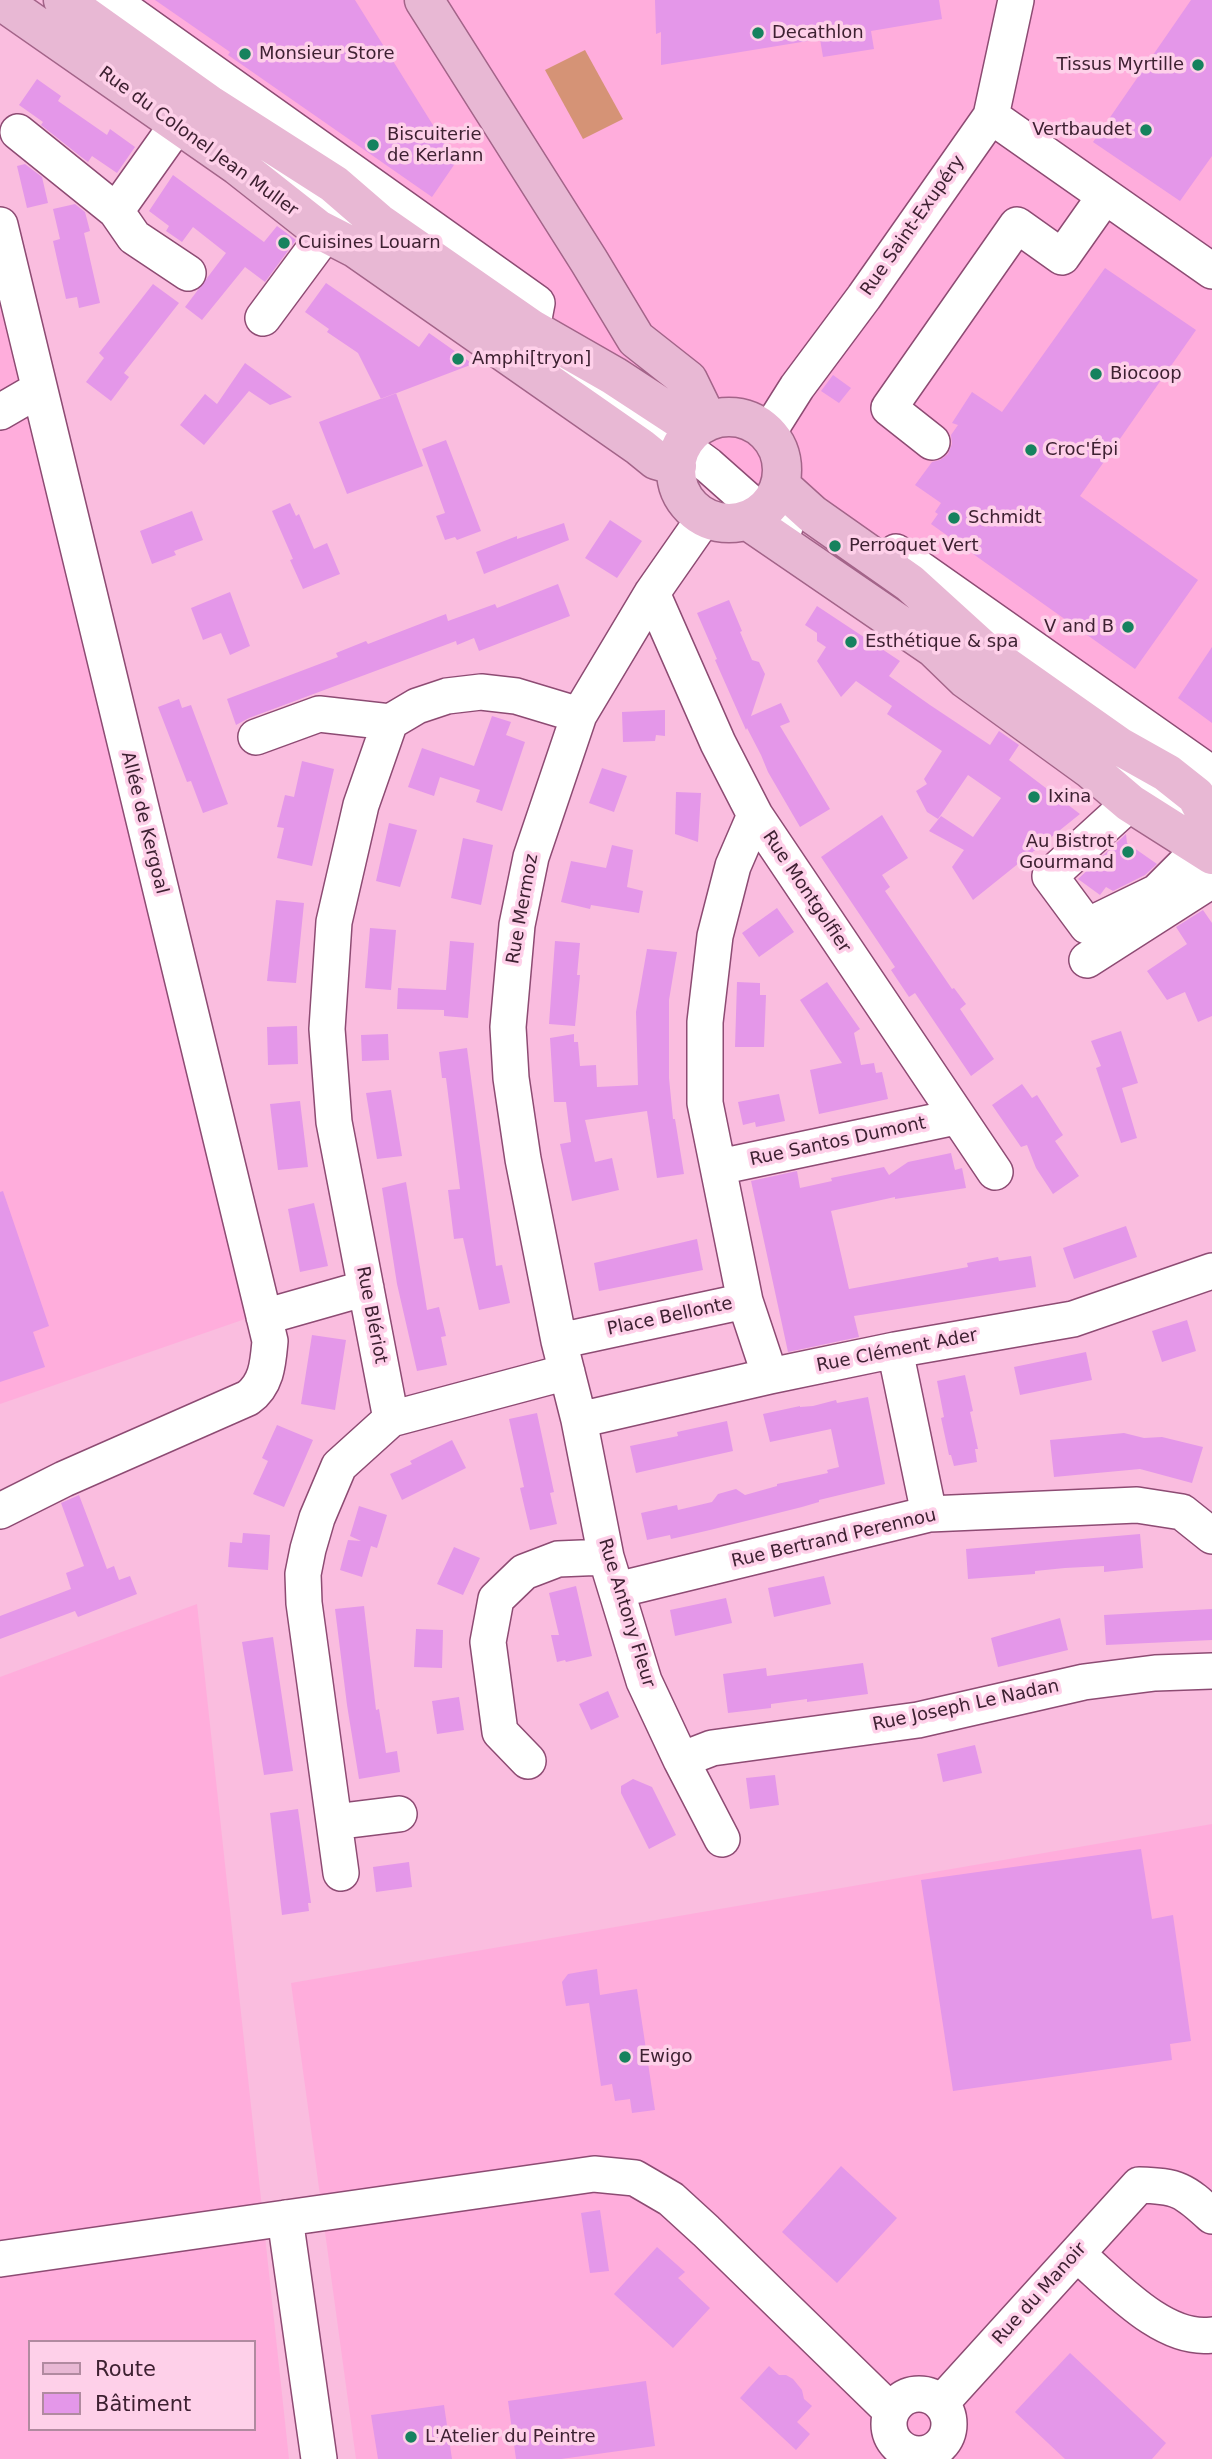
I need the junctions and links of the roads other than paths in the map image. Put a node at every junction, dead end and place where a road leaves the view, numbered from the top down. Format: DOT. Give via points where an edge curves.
graph roads {
  1 [pos="0,0"];
  2 [pos="32,0"];
  3 [pos="424,0"];
  4 [pos="1016,0"];
  5 [pos="84,2"];
  6 [pos="991,116"];
  7 [pos="177,125"];
  8 [pos="18,132"];
  9 [pos="1105,196"];
  10 [pos="117,211"];
  11 [pos="0,225"];
  12 [pos="326,233"];
  13 [pos="1212,271"];
  14 [pos="188,273"];
  15 [pos="263,318"];
  16 [pos="38,390"];
  17 [pos="0,412"];
  18 [pos="768,433"];
  19 [pos="690,441"];
  20 [pos="932,442"];
  21 [pos="756,502"];
  22 [pos="705,516"];
  23 [pos="652,593"];
  24 [pos="934,648"];
  25 [pos="991,678"];
  26 [pos="579,715"];
  27 [pos="390,722"];
  28 [pos="256,737"];
  29 [pos="1130,803"];
  30 [pos="755,815"];
  31 [pos="1208,841"];
  32 [pos="1087,960"];
  33 [pos="956,1117"];
  34 [pos="719,1167"];
  35 [pos="995,1172"];
  36 [pos="1212,1270"];
  37 [pos="366,1288"];
  38 [pos="745,1301"];
  39 [pos="264,1317"];
  40 [pos="895,1350"];
  41 [pos="563,1357"];
  42 [pos="770,1376"];
  43 [pos="391,1419"];
  44 [pos="579,1420"];
  45 [pos="4,1514"];
  46 [pos="929,1514"];
  47 [pos="1212,1536"];
  48 [pos="606,1557"];
  49 [pos="617,1590"];
  50 [pos="1212,1671"];
  51 [pos="681,1760"];
  52 [pos="528,1761"];
  53 [pos="399,1814"];
  54 [pos="334,1822"];
  55 [pos="722,1839"];
  56 [pos="341,1873"];
  57 [pos="1212,2216"];
  58 [pos="285,2218"];
  59 [pos="1077,2254"];
  60 [pos="0,2259"];
  61 [pos="1212,2335"];
  62 [pos="941,2403"];
  63 [pos="891,2411"];
  64 [pos="950,2452"];
  65 [pos="893,2453"];
  66 [pos="318,2459"];
  1 -- 7 [label="main road, Rue du Colonel Jean Muller"];
  2 -- 19 [label="street" via="649,428"];
  3 -- 19 [label="main road" via="636,339 688,380"];
  4 -- 6 [label="street, Rue Saint-Exupéry"];
  5 -- 19 [label="main road, Rue du Colonel Jean Muller" via="209,104 334,184 378,222 532,329 614,376"];
  6 -- 9 [label="street"];
  6 -- 18 [label="street, Rue Saint-Exupéry"];
  7 -- 10 [label="street"];
  7 -- 12 [label="main road, Rue du Colonel Jean Muller"];
  8 -- 10 [label="street"];
  9 -- 13 [label="street"];
  9 -- 20 [label="street" via="1062,257 1017,225 889,408"];
  10 -- 14 [label="street" via="134,237"];
  11 -- 16 [label="street, Allée de Kergoal"];
  12 -- 15 [label="street"];
  12 -- 19 [label="main road, Rue du Colonel Jean Muller" via="355,248 656,460"];
  16 -- 17 [label="street"];
  16 -- 39 [label="street, Allée de Kergoal"];
  18 -- 19 [label="main road" via="755,423 723,417"];
  18 -- 21 [label="main road" via="776,444 782,471"];
  19 -- 21 [label="street" via="708,465"];
  19 -- 22 [label="main road" via="678,481 692,508"];
  21 -- 22 [label="main road" via="732,523"];
  21 -- 24 [label="main road"];
  21 -- 25 [label="street" via="962,650"];
  21 -- 31 [label="main road" via="812,514 830,524 910,583 987,653 1119,746 1167,773"];
  22 -- 23 [label="street, Rue Mermoz"];
  23 -- 26 [label="street, Rue Mermoz"];
  23 -- 30 [label="street, Rue Montgolfier"];
  24 -- 25 [label="street"];
  24 -- 29 [label="main road" via="966,680"];
  25 -- 31 [label="street" via="1181,812"];
  26 -- 27 [label="street" via="516,695 481,692 447,696"];
  26 -- 41 [label="street, Rue Mermoz" via="531,857 517,925 508,1027 523,1159"];
  27 -- 28 [label="street" via="319,714"];
  27 -- 37 [label="street, Rue Blériot" via="361,805 334,922 327,1029 334,1122"];
  29 -- 31 [label="main road"];
  29 -- 31 [label="street" via="1050,876 1087,926 1157,892"];
  30 -- 33 [label="street, Rue Montgolfier"];
  30 -- 34 [label="street" via="733,866 715,936 705,1023 705,1103"];
  31 -- 32 [label="street"];
  33 -- 34 [label="street, Rue Santos Dumont"];
  33 -- 35 [label="street, Rue Montgolfier"];
  34 -- 38 [label="street"];
  36 -- 40 [label="street, Rue Clément Ader" via="1073,1319"];
  37 -- 39 [label="street"];
  37 -- 43 [label="street, Rue Blériot"];
  38 -- 41 [label="street, Place Bellonte"];
  38 -- 42 [label="street, Place Bellonte"];
  39 -- 45 [label="street, Allée de Kergoal" via="270,1341 267,1370 255,1393"];
  40 -- 42 [label="street, Rue Clément Ader"];
  40 -- 46 [label="street"];
  41 -- 43 [label="street"];
  41 -- 44 [label="street, Rue Antony Fleur"];
  42 -- 44 [label="street, Rue Clément Ader"];
  43 -- 54 [label="street" via="339,1466 317,1518 303,1574"];
  44 -- 48 [label="street, Rue Antony Fleur"];
  46 -- 47 [label="street, Rue Bertrand Perennou" via="1137,1505 1182,1512"];
  46 -- 49 [label="street, Rue Bertrand Perennou"];
  48 -- 49 [label="street, Rue Antony Fleur"];
  48 -- 52 [label="street" via="558,1559 535,1567 495,1599 488,1642 500,1732"];
  49 -- 51 [label="street, Rue Antony Fleur" via="644,1681"];
  50 -- 51 [label="street, Rue Joseph Le Nadan" via="1084,1682 918,1720 712,1748"];
  51 -- 55 [label="street, Rue Antony Fleur"];
  53 -- 54 [label="street"];
  54 -- 56 [label="street"];
  57 -- 59 [label="street, Rue du Manoir" via="1172,2186 1139,2185"];
  58 -- 60 [label="street"];
  58 -- 63 [label="street" via="594,2174 635,2178 671,2200 706,2231"];
  58 -- 66 [label="street"];
  59 -- 61 [label="street" via="1152,2318 1172,2330"];
  59 -- 62 [label="street, Rue du Manoir"];
  62 -- 63 [label="street" via="914,2394"];
  62 -- 64 [label="street" via="949,2418"];
  63 -- 65 [label="street"];
  64 -- 65 [label="street"];
}
